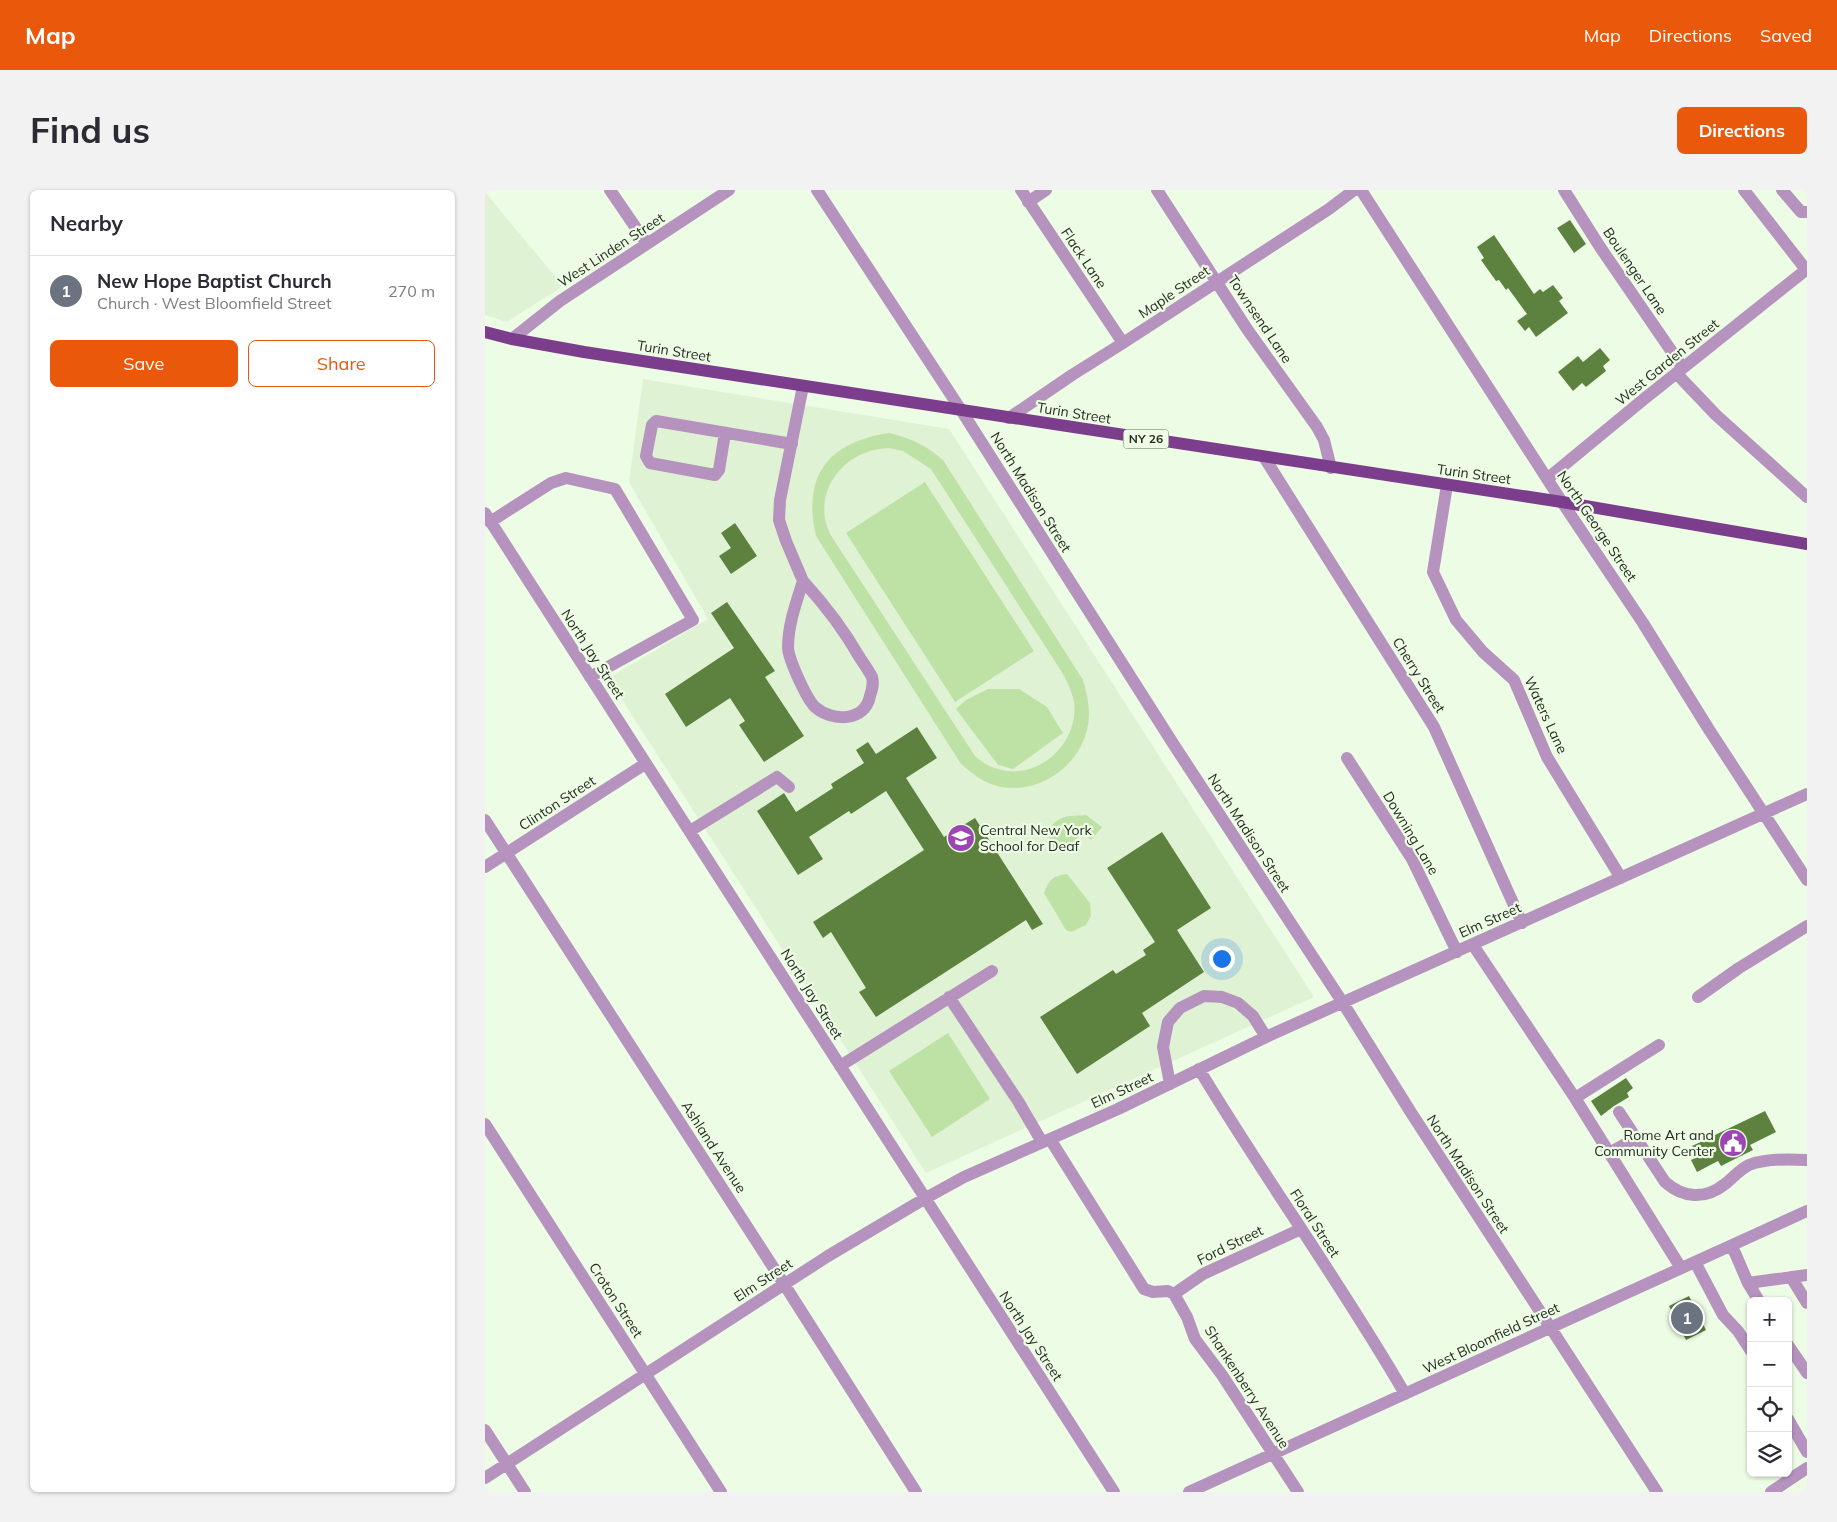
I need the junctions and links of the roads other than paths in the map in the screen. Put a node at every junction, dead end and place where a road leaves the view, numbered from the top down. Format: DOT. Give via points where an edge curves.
graph roads {
  1 [pos="610,190"];
  2 [pos="729,190"];
  3 [pos="817,190"];
  4 [pos="1021,190"];
  5 [pos="1046,190"];
  6 [pos="1157,190"];
  7 [pos="1354,190"];
  8 [pos="1361,190"];
  9 [pos="1564,190"];
  10 [pos="1745,190"];
  11 [pos="1782,190"];
  12 [pos="1029,202"];
  13 [pos="1807,212"];
  14 [pos="647,244"];
  15 [pos="1807,270"];
  16 [pos="1217,281"];
  17 [pos="485,332"];
  18 [pos="512,339"];
  19 [pos="1123,343"];
  20 [pos="1680,371"];
  21 [pos="803,386"];
  22 [pos="961,410"];
  23 [pos="1009,418"];
  24 [pos="725,432"];
  25 [pos="791,444"];
  26 [pos="1264,457"];
  27 [pos="1331,468"];
  28 [pos="1547,479"];
  29 [pos="1447,485"];
  30 [pos="1807,498"];
  31 [pos="1562,502"];
  32 [pos="488,517"];
  33 [pos="1807,544"];
  34 [pos="803,581"];
  35 [pos="590,677"];
  36 [pos="1347,758"];
  37 [pos="645,764"];
  38 [pos="789,786"];
  39 [pos="1807,794"];
  40 [pos="1764,814"];
  41 [pos="485,820"];
  42 [pos="689,831"];
  43 [pos="507,854"];
  44 [pos="485,868"];
  45 [pos="1621,878"];
  46 [pos="1807,880"];
  47 [pos="1522,922"];
  48 [pos="1807,926"];
  49 [pos="1473,944"];
  50 [pos="1457,952"];
  51 [pos="992,970"];
  52 [pos="949,996"];
  53 [pos="1698,997"];
  54 [pos="1343,1003"];
  55 [pos="1266,1037"];
  56 [pos="1659,1045"];
  57 [pos="840,1066"];
  58 [pos="1199,1069"];
  59 [pos="1169,1084"];
  60 [pos="1575,1098"];
  61 [pos="1619,1112"];
  62 [pos="485,1124"];
  63 [pos="1636,1138"];
  64 [pos="1046,1141"];
  65 [pos="1609,1153"];
  66 [pos="1807,1160"];
  67 [pos="924,1198"];
  68 [pos="1807,1211"];
  69 [pos="1301,1229"];
  70 [pos="1732,1246"];
  71 [pos="1695,1262"];
  72 [pos="1681,1268"];
  73 [pos="1807,1275"];
  74 [pos="1791,1277"];
  75 [pos="1748,1283"];
  76 [pos="784,1284"];
  77 [pos="1173,1294"];
  78 [pos="1757,1297"];
  79 [pos="1807,1303"];
  80 [pos="1549,1327"];
  81 [pos="1747,1345"];
  82 [pos="1792,1351"];
  83 [pos="1807,1373"];
  84 [pos="646,1374"];
  85 [pos="1405,1394"];
  86 [pos="1792,1426"];
  87 [pos="485,1430"];
  88 [pos="1807,1452"];
  89 [pos="1273,1454"];
  90 [pos="507,1464"];
  91 [pos="1807,1468"];
  92 [pos="485,1478"];
  93 [pos="525,1492"];
  94 [pos="721,1492"];
  95 [pos="916,1492"];
  96 [pos="1114,1492"];
  97 [pos="1189,1492"];
  98 [pos="1297,1492"];
  99 [pos="1657,1492"];
  100 [pos="1771,1492"];
  1 -- 14 [label="street"];
  2 -- 14 [label="street, West Linden Street"];
  3 -- 22 [label="street, North Madison Street"];
  4 -- 12 [label="street, Flack Lane"];
  5 -- 12 [label="street"];
  6 -- 16 [label="street, Townsend Lane"];
  7 -- 16 [label="street, Maple Street"];
  8 -- 28 [label="street, North George Street"];
  9 -- 20 [label="street, Boulenger Lane"];
  10 -- 15 [label="street"];
  11 -- 13 [label="street" via="1801,212"];
  12 -- 19 [label="street, Flack Lane"];
  14 -- 18 [label="street, West Linden Street" via="560,301"];
  15 -- 20 [label="street, West Garden Street"];
  16 -- 19 [label="street, Maple Street"];
  16 -- 27 [label="street, Townsend Lane" via="1317,427"];
  17 -- 18 [label="main road, Turin Street / NY 26"];
  18 -- 21 [label="main road, Turin Street / NY 26"];
  19 -- 23 [label="street, Maple Street"];
  20 -- 28 [label="street, West Garden Street"];
  20 -- 30 [label="street, Boulenger Lane" via="1716,415"];
  21 -- 22 [label="main road, Turin Street / NY 26"];
  21 -- 25 [label="street"];
  22 -- 23 [label="main road, Turin Street / NY 26"];
  22 -- 54 [label="street, North Madison Street"];
  23 -- 26 [label="main road, Turin Street / NY 26"];
  24 -- 24 [label="street" via="656,421 652,424 646,456 650,463 715,474 719,470"];
  24 -- 25 [label="street"];
  25 -- 34 [label="street" via="779,520"];
  26 -- 27 [label="main road, Turin Street / NY 26"];
  26 -- 47 [label="street, Cherry Street" via="1434,727"];
  27 -- 29 [label="main road, Turin Street / NY 26"];
  28 -- 31 [label="street, North George Street"];
  29 -- 31 [label="main road, Turin Street / NY 26"];
  29 -- 45 [label="street, Waters Lane" via="1433,572 1456,620 1483,652 1514,680 1547,757"];
  31 -- 33 [label="main road, Turin Street / NY 26"];
  31 -- 40 [label="street, North George Street"];
  32 -- 35 [label="street, North Jay Street"];
  32 -- 35 [label="street" via="566,478 615,489 693,620"];
  34 -- 34 [label="street" via="791,619 788,649 793,668 815,706 827,714 849,717 861,713 869,703 873,684 871,676 827,610"];
  35 -- 37 [label="street, North Jay Street"];
  36 -- 50 [label="street, Downing Lane" via="1412,859"];
  37 -- 42 [label="street, North Jay Street"];
  37 -- 43 [label="street, Clinton Street"];
  38 -- 42 [label="street" via="777,777"];
  39 -- 40 [label="street, Elm Street"];
  40 -- 45 [label="street, Elm Street"];
  40 -- 46 [label="street, North George Street"];
  41 -- 43 [label="street, Ashland Avenue"];
  42 -- 57 [label="street, North Jay Street"];
  43 -- 44 [label="street, Clinton Street"];
  43 -- 76 [label="street, Ashland Avenue"];
  45 -- 47 [label="street, Elm Street"];
  47 -- 49 [label="street, Elm Street"];
  48 -- 53 [label="street"];
  49 -- 50 [label="street, Elm Street"];
  49 -- 60 [label="street"];
  50 -- 54 [label="street, Elm Street"];
  51 -- 52 [label="street"];
  52 -- 57 [label="street"];
  52 -- 64 [label="street"];
  54 -- 55 [label="street, Elm Street"];
  54 -- 80 [label="street, North Madison Street"];
  55 -- 58 [label="street, Elm Street"];
  55 -- 59 [label="street" via="1253,1016 1238,1003 1222,997 1204,996 1180,1008 1168,1022 1163,1047"];
  56 -- 60 [label="street"];
  57 -- 67 [label="street, North Jay Street"];
  58 -- 59 [label="street, Elm Street"];
  58 -- 69 [label="street, Floral Street"];
  59 -- 64 [label="street, Elm Street"];
  60 -- 65 [label="street"];
  61 -- 63 [label="street"];
  62 -- 84 [label="street, Croton Street"];
  63 -- 65 [label="street"];
  63 -- 66 [label="street" via="1665,1182 1686,1195 1711,1192 1750,1165"];
  64 -- 67 [label="street, Elm Street"];
  64 -- 77 [label="street" via="1145,1289"];
  65 -- 72 [label="street"];
  67 -- 76 [label="street, Elm Street"];
  67 -- 96 [label="street, North Jay Street"];
  68 -- 70 [label="street, West Bloomfield Street"];
  69 -- 77 [label="street, Ford Street" via="1203,1274"];
  69 -- 85 [label="street, Floral Street"];
  70 -- 71 [label="street, West Bloomfield Street"];
  70 -- 75 [label="street"];
  71 -- 72 [label="street, West Bloomfield Street"];
  71 -- 81 [label="street" via="1723,1315"];
  72 -- 80 [label="street, West Bloomfield Street"];
  73 -- 74 [label="street"];
  74 -- 75 [label="street"];
  74 -- 79 [label="street"];
  75 -- 78 [label="street"];
  76 -- 84 [label="street, Elm Street"];
  76 -- 95 [label="street, Ashland Avenue"];
  77 -- 89 [label="street, Shankenberry Avenue" via="1195,1339 1222,1374"];
  80 -- 85 [label="street, West Bloomfield Street"];
  80 -- 99 [label="street, North Madison Street"];
  82 -- 83 [label="street"];
  84 -- 90 [label="street, Elm Street"];
  84 -- 94 [label="street, Croton Street"];
  85 -- 89 [label="street, West Bloomfield Street"];
  86 -- 88 [label="street"];
  87 -- 90 [label="street"];
  89 -- 97 [label="street, West Bloomfield Street"];
  89 -- 98 [label="street, Shankenberry Avenue"];
  90 -- 92 [label="street, Elm Street"];
  90 -- 93 [label="street"];
  91 -- 100 [label="street"];
}
